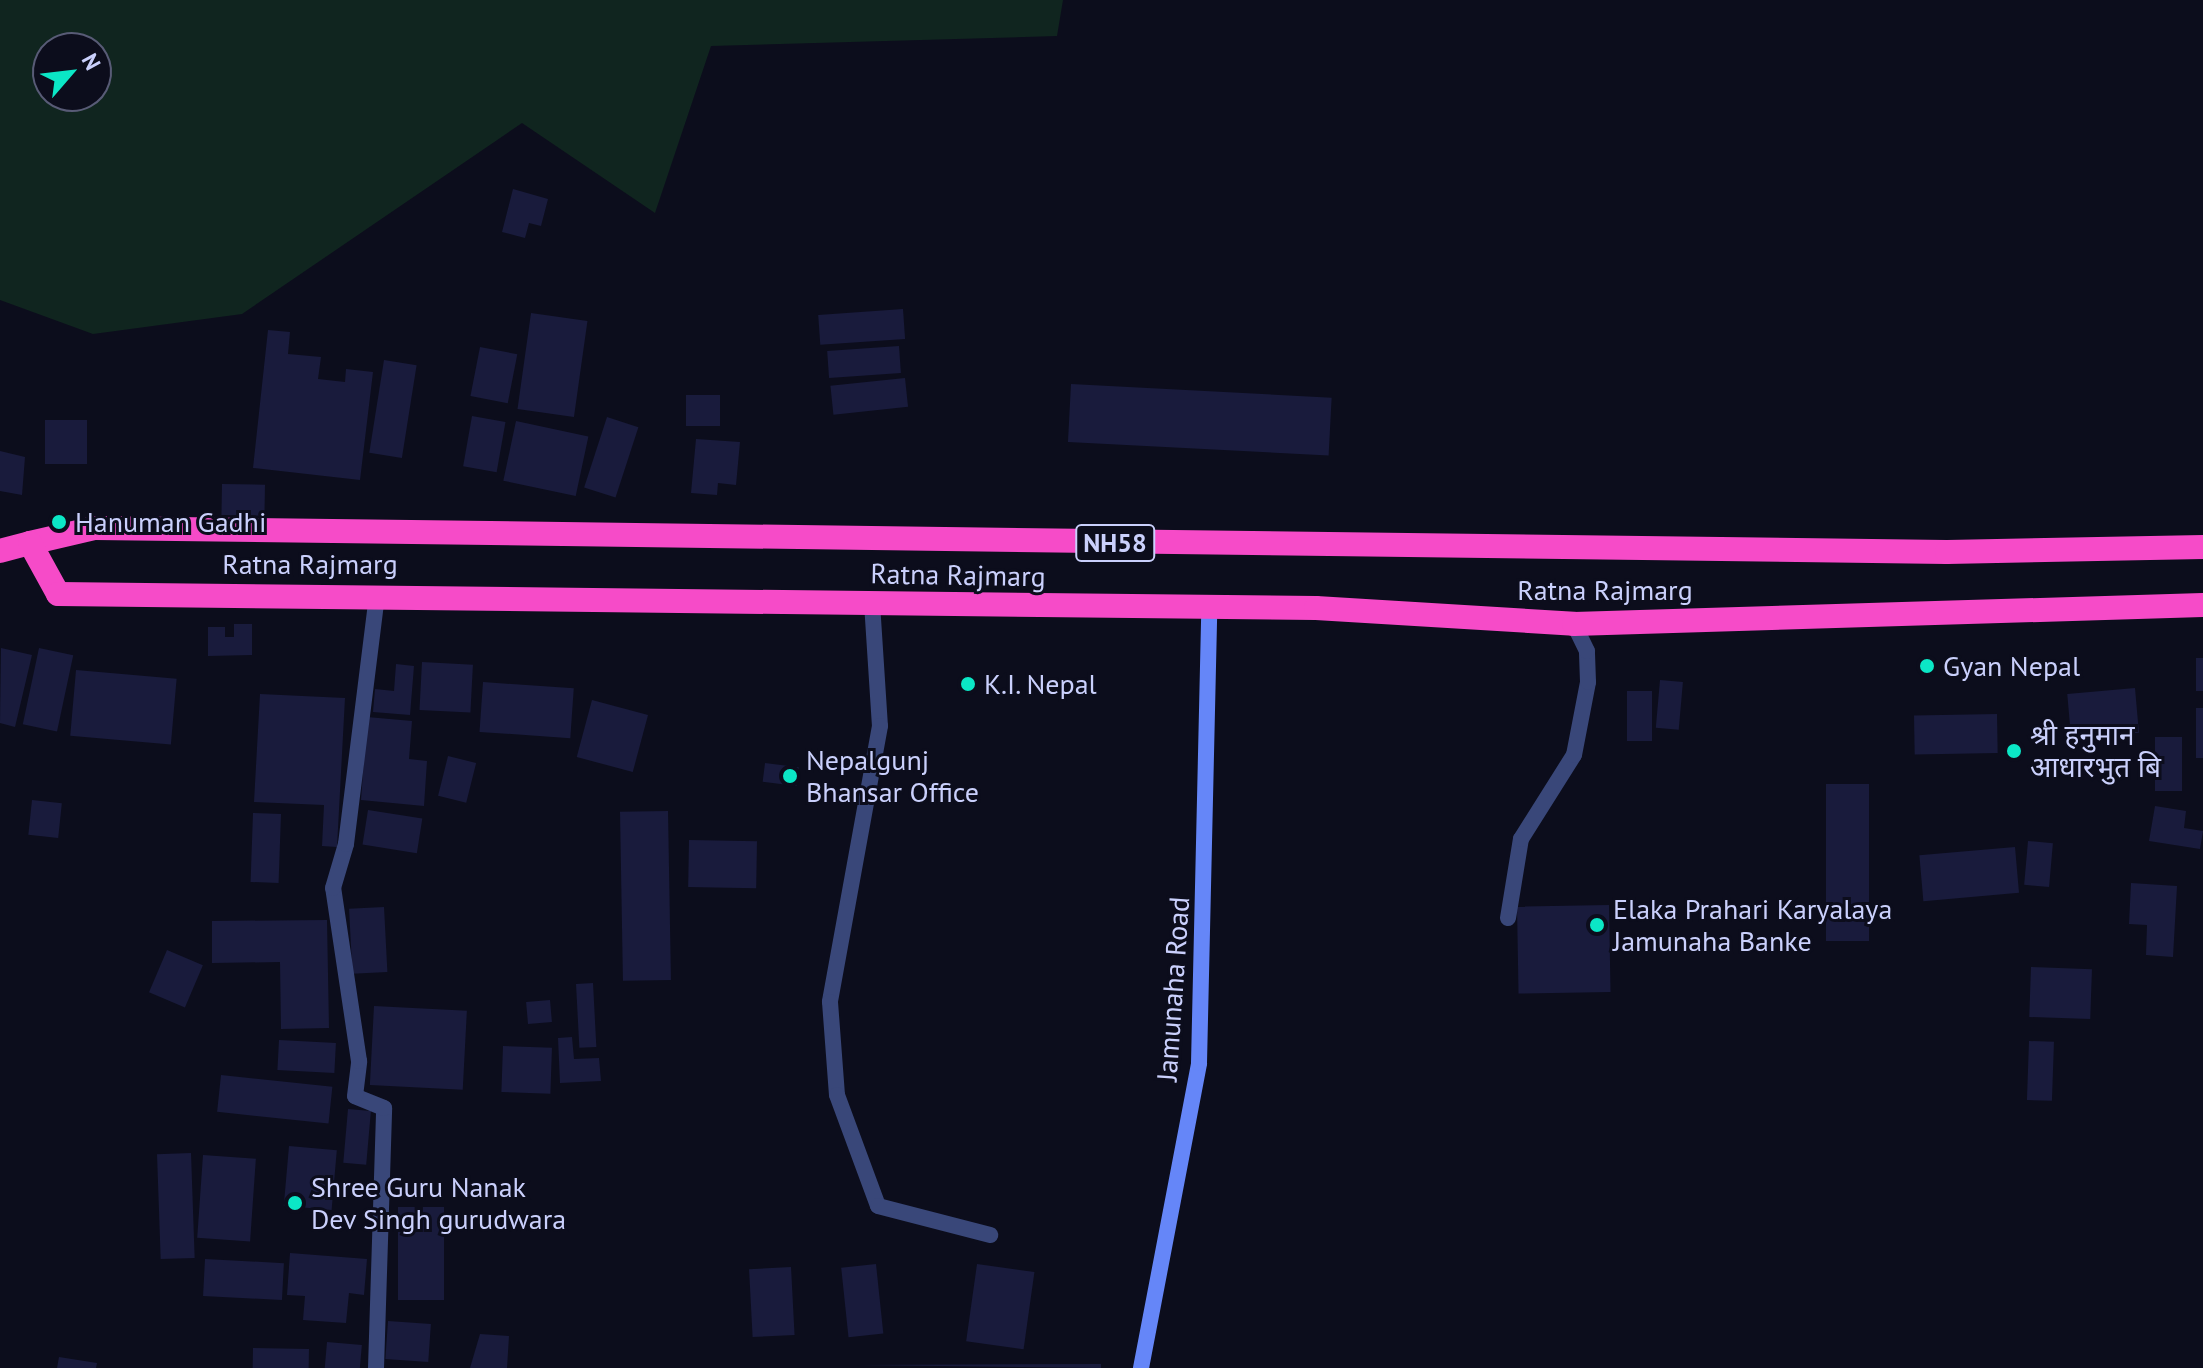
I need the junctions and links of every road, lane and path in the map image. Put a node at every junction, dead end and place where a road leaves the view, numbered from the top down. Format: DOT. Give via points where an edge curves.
graph roads {
  1 [pos="30,543"];
  2 [pos="2203,547"];
  3 [pos="0,551"];
  4 [pos="377,594"];
  5 [pos="872,603"];
  6 [pos="2203,605"];
  7 [pos="1209,609"];
  8 [pos="1574,624"];
  9 [pos="1508,918"];
  10 [pos="990,1235"];
  11 [pos="376,1368"];
  12 [pos="1141,1368"];
  1 -- 2 [label="highway, Ratna Rajmarg / NH58" via="78,528 126,528 1235,546"];
  1 -- 3 [label="highway, Ratna Rajmarg / NH58"];
  1 -- 4 [label="highway, Ratna Rajmarg / NH58" via="58,594"];
  4 -- 5 [label="highway, Ratna Rajmarg / NH58"];
  4 -- 11 [label="street" via="346,844 333,888 359,1061 355,1096 384,1108"];
  5 -- 7 [label="highway, Ratna Rajmarg / NH58"];
  5 -- 10 [label="street" via="880,726 830,1002 837,1095 878,1206"];
  6 -- 8 [label="highway, Ratna Rajmarg / NH58"];
  7 -- 8 [label="highway, Ratna Rajmarg / NH58"];
  7 -- 12 [label="street, Jamunaha Road" via="1199,1063"];
  8 -- 9 [label="street" via="1587,651 1588,682 1574,755 1521,839"];
}
